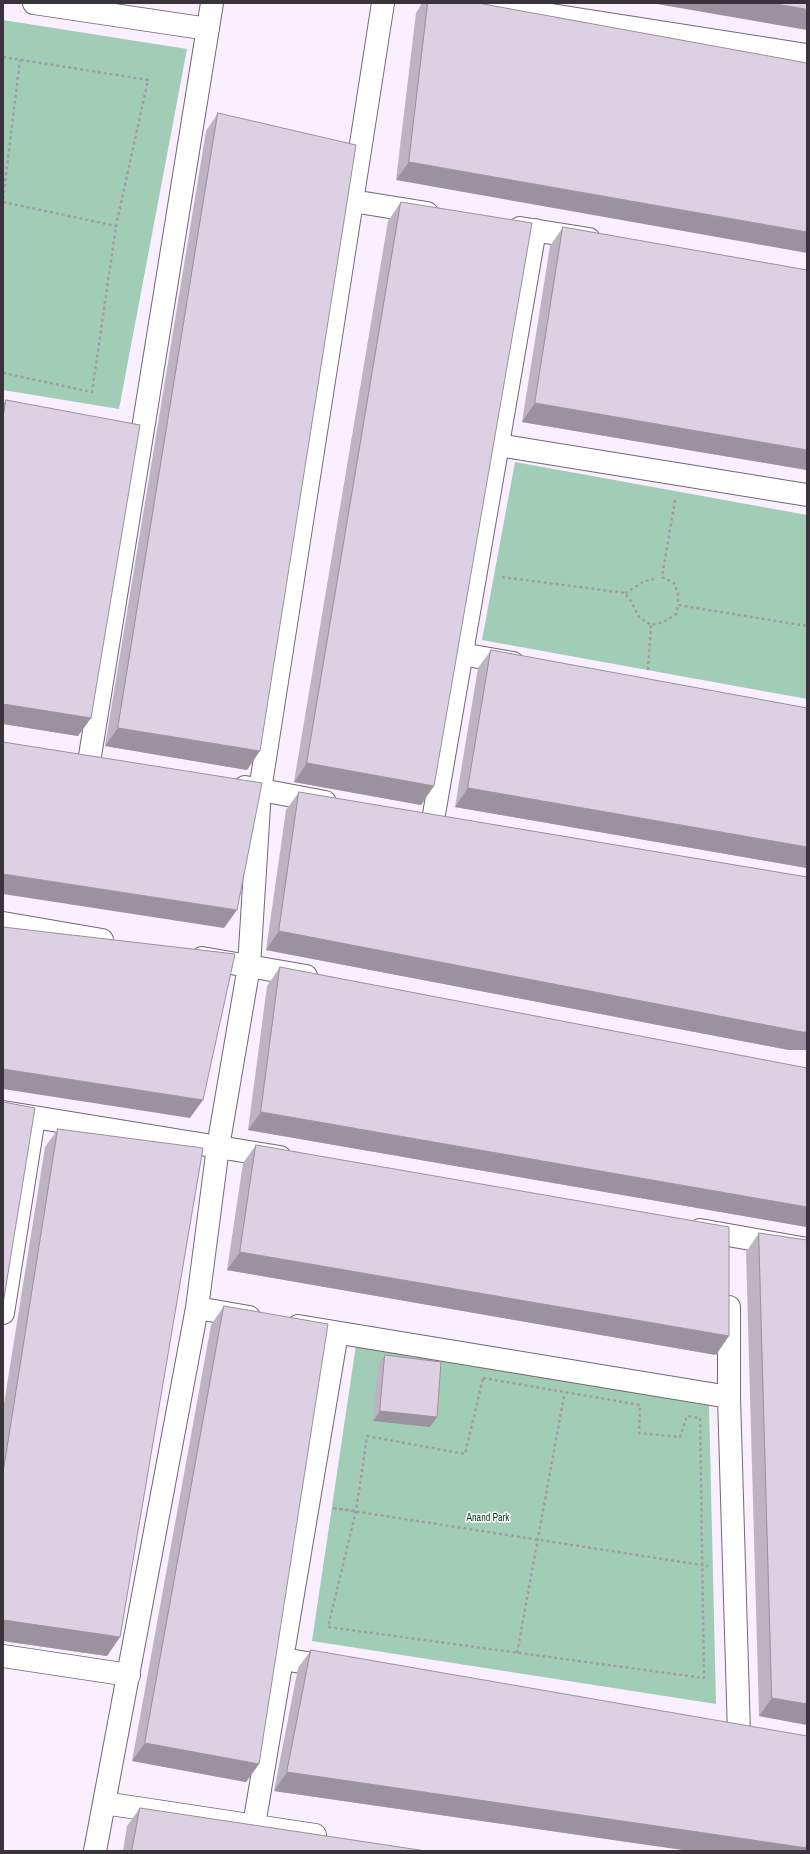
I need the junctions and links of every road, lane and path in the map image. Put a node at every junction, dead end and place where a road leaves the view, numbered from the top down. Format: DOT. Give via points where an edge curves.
graph roads {
  1 [pos="34,3"];
  2 [pos="212,3"];
  3 [pos="384,3"];
  4 [pos="474,3"];
  5 [pos="208,29"];
  6 [pos="807,55"];
  7 [pos="3,57"];
  8 [pos="20,60"];
  9 [pos="352,200"];
  10 [pos="3,201"];
  11 [pos="444,216"];
  12 [pos="497,224"];
  13 [pos="116,226"];
  14 [pos="535,230"];
  15 [pos="605,242"];
  16 [pos="3,373"];
  17 [pos="119,432"];
  18 [pos="142,437"];
  19 [pos="498,445"];
  20 [pos="807,495"];
  21 [pos="675,499"];
  22 [pos="501,577"];
  23 [pos="654,579"];
  24 [pos="624,593"];
  25 [pos="678,605"];
  26 [pos="651,625"];
  27 [pos="807,626"];
  28 [pos="461,654"];
  29 [pos="532,666"];
  30 [pos="648,670"];
  31 [pos="66,758"];
  32 [pos="89,762"];
  33 [pos="112,765"];
  34 [pos="229,785"];
  35 [pos="260,790"];
  36 [pos="346,805"];
  37 [pos="456,825"];
  38 [pos="3,923"];
  39 [pos="118,943"];
  40 [pos="180,954"];
  41 [pos="249,966"];
  42 [pos="328,980"];
  43 [pos="3,1112"];
  44 [pos="34,1118"];
  45 [pos="218,1147"];
  46 [pos="297,1160"];
  47 [pos="681,1226"];
  48 [pos="728,1234"];
  49 [pos="807,1249"];
  50 [pos="728,1258"];
  51 [pos="728,1288"];
  52 [pos="197,1308"];
  53 [pos="3,1313"];
  54 [pos="337,1333"];
  55 [pos="565,1392"];
  56 [pos="729,1396"];
  57 [pos="308,1504"];
  58 [pos="356,1511"];
  59 [pos="538,1539"];
  60 [pos="702,1565"];
  61 [pos="734,1570"];
  62 [pos="517,1653"];
  63 [pos="3,1656"];
  64 [pos="283,1659"];
  65 [pos="353,1671"];
  66 [pos="130,1675"];
  67 [pos="715,1730"];
  68 [pos="739,1734"];
  69 [pos="761,1738"];
  70 [pos="104,1803"];
  71 [pos="254,1825"];
  72 [pos="333,1837"];
  73 [pos="95,1851"];
  1 -- 5 [label="street"];
  2 -- 5 [label="street"];
  3 -- 9 [label="street"];
  4 -- 6 [label="street"];
  5 -- 18 [label="street"];
  7 -- 8 [label="path"];
  8 -- 10 [label="path"];
  8 -- 13 [label="path" via="148,80"];
  9 -- 11 [label="street"];
  9 -- 35 [label="street"];
  10 -- 13 [label="path"];
  12 -- 14 [label="street"];
  13 -- 16 [label="path" via="92,392"];
  14 -- 15 [label="street"];
  14 -- 19 [label="street"];
  17 -- 18 [label="street"];
  18 -- 32 [label="street"];
  19 -- 20 [label="street"];
  19 -- 28 [label="street"];
  21 -- 25 [label="path" via="662,577 674,583"];
  22 -- 24 [label="path"];
  23 -- 24 [label="path"];
  24 -- 26 [label="path" via="638,617"];
  25 -- 26 [label="path" via="676,614 664,622"];
  25 -- 27 [label="path"];
  26 -- 30 [label="path"];
  28 -- 29 [label="street"];
  28 -- 37 [label="street" via="425,819"];
  31 -- 32 [label="street"];
  32 -- 33 [label="street"];
  34 -- 35 [label="street"];
  35 -- 36 [label="street"];
  35 -- 41 [label="street"];
  38 -- 39 [label="street"];
  40 -- 41 [label="street"];
  41 -- 42 [label="street"];
  41 -- 45 [label="street"];
  43 -- 44 [label="street"];
  44 -- 45 [label="street"];
  44 -- 53 [label="street"];
  45 -- 46 [label="street"];
  45 -- 52 [label="street"];
  47 -- 48 [label="street"];
  48 -- 49 [label="street"];
  48 -- 50 [label="street"];
  51 -- 56 [label="street"];
  52 -- 54 [label="street"];
  52 -- 66 [label="street"];
  54 -- 56 [label="street"];
  54 -- 57 [label="street"];
  55 -- 58 [label="path" via="483,1378 465,1454 367,1436"];
  55 -- 59 [label="path"];
  55 -- 60 [label="path" via="640,1405 639,1433 680,1437 687,1416 700,1418"];
  56 -- 61 [label="street"];
  57 -- 58 [label="path"];
  57 -- 59 [label="path"];
  57 -- 64 [label="street"];
  58 -- 62 [label="path" via="328,1628"];
  59 -- 60 [label="path"];
  59 -- 62 [label="path"];
  60 -- 61 [label="path"];
  60 -- 62 [label="path" via="704,1678"];
  61 -- 68 [label="street"];
  63 -- 66 [label="street"];
  64 -- 65 [label="street"];
  64 -- 71 [label="street"];
  66 -- 70 [label="street"];
  67 -- 68 [label="street"];
  68 -- 69 [label="street"];
  70 -- 71 [label="street"];
  70 -- 73 [label="street"];
  71 -- 72 [label="street"];
}
